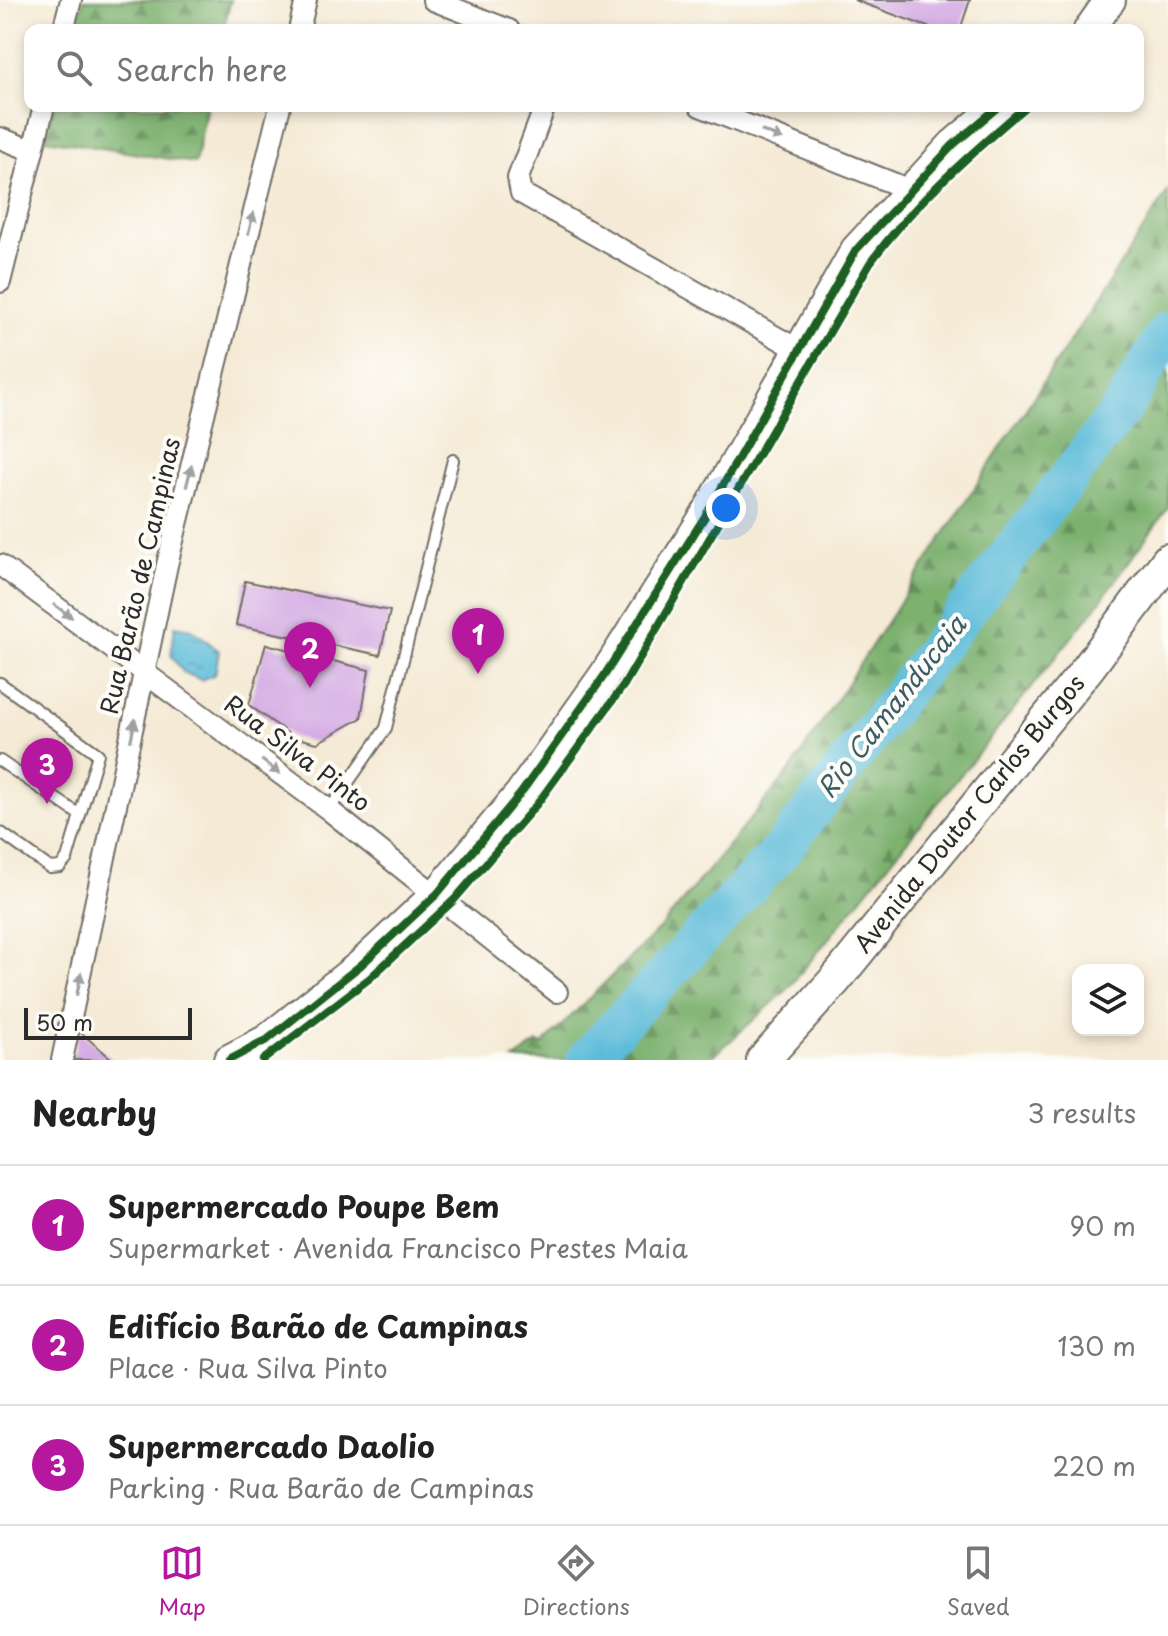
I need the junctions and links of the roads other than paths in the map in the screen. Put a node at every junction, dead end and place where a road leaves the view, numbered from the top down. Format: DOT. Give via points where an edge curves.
graph roads {
  1 [pos="71,0"];
  2 [pos="306,0"];
  3 [pos="433,0"];
  4 [pos="1110,0"];
  5 [pos="65,24"];
  6 [pos="300,24"];
  7 [pos="494,24"];
  8 [pos="1093,24"];
  9 [pos="43,112"];
  10 [pos="279,112"];
  11 [pos="543,112"];
  12 [pos="715,112"];
  13 [pos="992,112"];
  14 [pos="0,138"];
  15 [pos="33,151"];
  16 [pos="910,190"];
  17 [pos="0,282"];
  18 [pos="799,350"];
  19 [pos="453,460"];
  20 [pos="1168,560"];
  21 [pos="0,565"];
  22 [pos="145,672"];
  23 [pos="0,683"];
  24 [pos="0,761"];
  25 [pos="329,810"];
  26 [pos="80,815"];
  27 [pos="0,832"];
  28 [pos="437,894"];
  29 [pos="557,992"];
  30 [pos="62,1060"];
  31 [pos="229,1060"];
  32 [pos="763,1060"];
  1 -- 5 [label="street"];
  2 -- 6 [label="street"];
  3 -- 7 [label="street"];
  4 -- 8 [label="street"];
  9 -- 15 [label="street"];
  22 -- 10 [label="street, Rua Barão de Campinas, one-way"];
  11 -- 18 [label="street" via="518,178 521,193"];
  12 -- 16 [label="street, one-way"];
  13 -- 16 [label="street"];
  14 -- 15 [label="street"];
  15 -- 17 [label="street"];
  16 -- 18 [label="street" via="856,250"];
  18 -- 28 [label="street" via="709,510 604,676 521,793"];
  19 -- 25 [label="lane" via="386,728"];
  20 -- 32 [label="main road, Avenida Doutor Carlos Burgos" via="1088,668 846,967"];
  21 -- 22 [label="street, Rua Silva Pinto, one-way"];
  22 -- 25 [label="street, Rua Silva Pinto, one-way"];
  30 -- 22 [label="street, Rua Barão de Campinas, one-way"];
  23 -- 26 [label="lane" via="98,754"];
  24 -- 26 [label="lane"];
  25 -- 28 [label="street, Rua Silva Pinto"];
  26 -- 27 [label="lane" via="60,867 50,868"];
  28 -- 29 [label="street, Rua Silva Pinto"];
  28 -- 31 [label="street" via="361,965 267,1040"];
}
